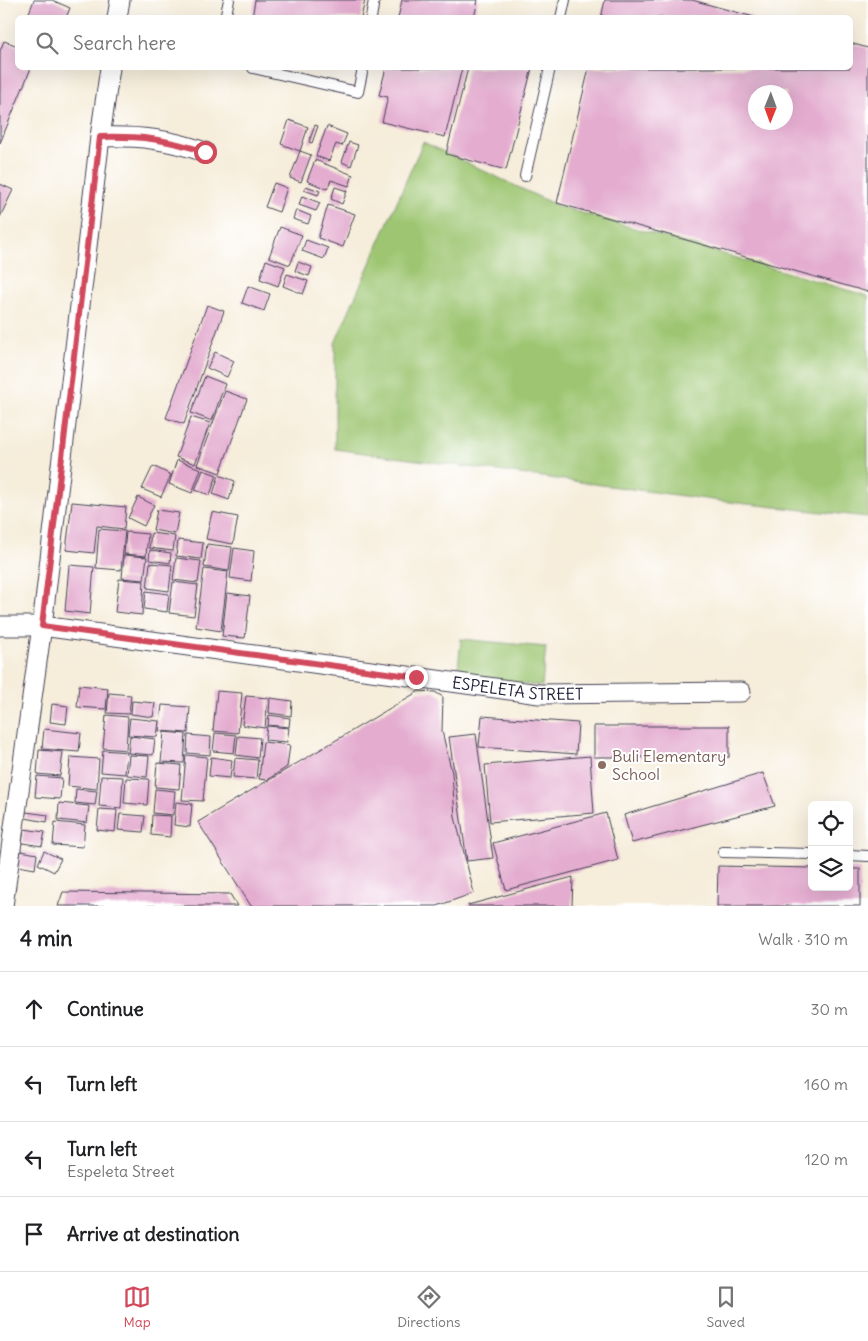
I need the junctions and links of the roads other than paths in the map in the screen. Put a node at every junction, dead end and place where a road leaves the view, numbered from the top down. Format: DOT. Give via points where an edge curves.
graph roads {
  1 [pos="120,0"];
  2 [pos="229,0"];
  3 [pos="374,0"];
  4 [pos="565,0"];
  5 [pos="118,15"];
  6 [pos="226,15"];
  7 [pos="372,15"];
  8 [pos="562,15"];
  9 [pos="110,70"];
  10 [pos="262,70"];
  11 [pos="362,70"];
  12 [pos="550,70"];
  13 [pos="100,137"];
  14 [pos="205,152"];
  15 [pos="525,176"];
  16 [pos="0,626"];
  17 [pos="42,626"];
  18 [pos="741,692"];
  19 [pos="723,852"];
  20 [pos="808,854"];
  21 [pos="853,855"];
  22 [pos="868,856"];
  23 [pos="3,906"];
  1 -- 5 [label="street"];
  2 -- 6 [label="lane"];
  3 -- 7 [label="lane"];
  4 -- 8 [label="lane"];
  9 -- 13 [label="street"];
  10 -- 11 [label="lane" via="358,92"];
  12 -- 15 [label="lane"];
  13 -- 14 [label="street" via="164,140"];
  13 -- 17 [label="street"];
  16 -- 17 [label="street, ESPELETA STREET"];
  17 -- 18 [label="street, ESPELETA STREET" via="539,694"];
  17 -- 23 [label="street"];
  19 -- 20 [label="lane"];
  21 -- 22 [label="lane"];
}
